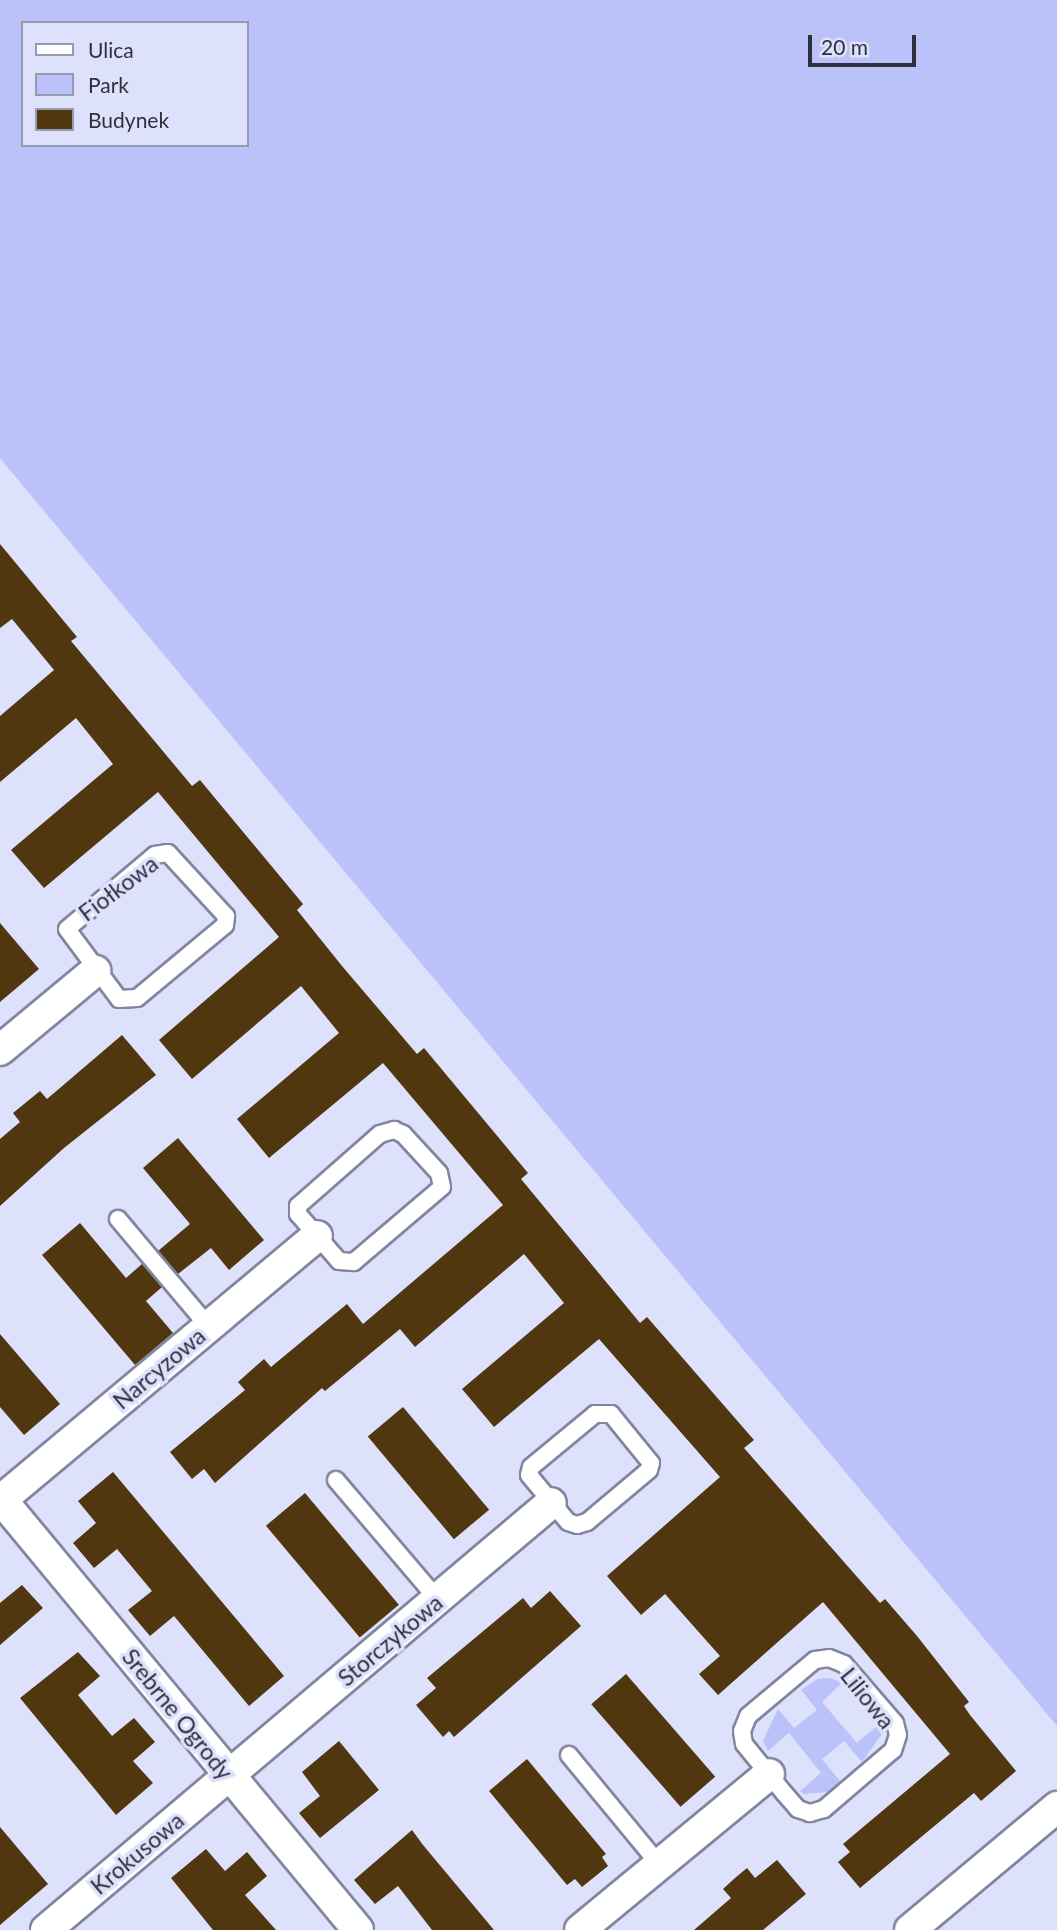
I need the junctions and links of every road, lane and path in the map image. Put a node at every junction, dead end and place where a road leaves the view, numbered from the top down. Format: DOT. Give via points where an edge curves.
graph roads {
  1 [pos="95,971"];
  2 [pos="0,1050"];
  3 [pos="118,1219"];
  4 [pos="317,1236"];
  5 [pos="209,1326"];
  6 [pos="336,1480"];
  7 [pos="1,1499"];
  8 [pos="551,1503"];
  9 [pos="438,1600"];
  10 [pos="569,1755"];
  11 [pos="769,1774"];
  12 [pos="229,1776"];
  13 [pos="1057,1807"];
  14 [pos="659,1864"];
  15 [pos="46,1930"];
  16 [pos="358,1930"];
  17 [pos="580,1930"];
  18 [pos="910,1930"];
  1 -- 1 [label="lane, Fiołkowa" via="119,999 137,998 225,925 226,916 177,859 168,853 155,855 67,929"];
  1 -- 2 [label="street"];
  3 -- 5 [label="lane"];
  4 -- 4 [label="lane" via="339,1261 354,1262 442,1187 439,1173 403,1134 394,1130 380,1134 302,1201 298,1214"];
  4 -- 5 [label="street, Narcyzowa"];
  5 -- 7 [label="street, Narcyzowa"];
  6 -- 9 [label="lane"];
  7 -- 12 [label="street, Srebrne Ogrody"];
  8 -- 8 [label="lane" via="568,1522 587,1522 649,1470 651,1462 611,1414 595,1414 531,1467 531,1481"];
  8 -- 9 [label="street, Storczykowa"];
  9 -- 12 [label="street, Storczykowa"];
  10 -- 14 [label="lane"];
  11 -- 11 [label="lane, Liliowa" via="798,1809 810,1813 824,1809 893,1750 898,1735 895,1723 844,1664 829,1658 815,1660 748,1716 742,1731 744,1744"];
  11 -- 14 [label="street"];
  12 -- 15 [label="street, Krokusowa"];
  12 -- 16 [label="street, Srebrne Ogrody"];
  13 -- 18 [label="street"];
  14 -- 17 [label="street"];
}
